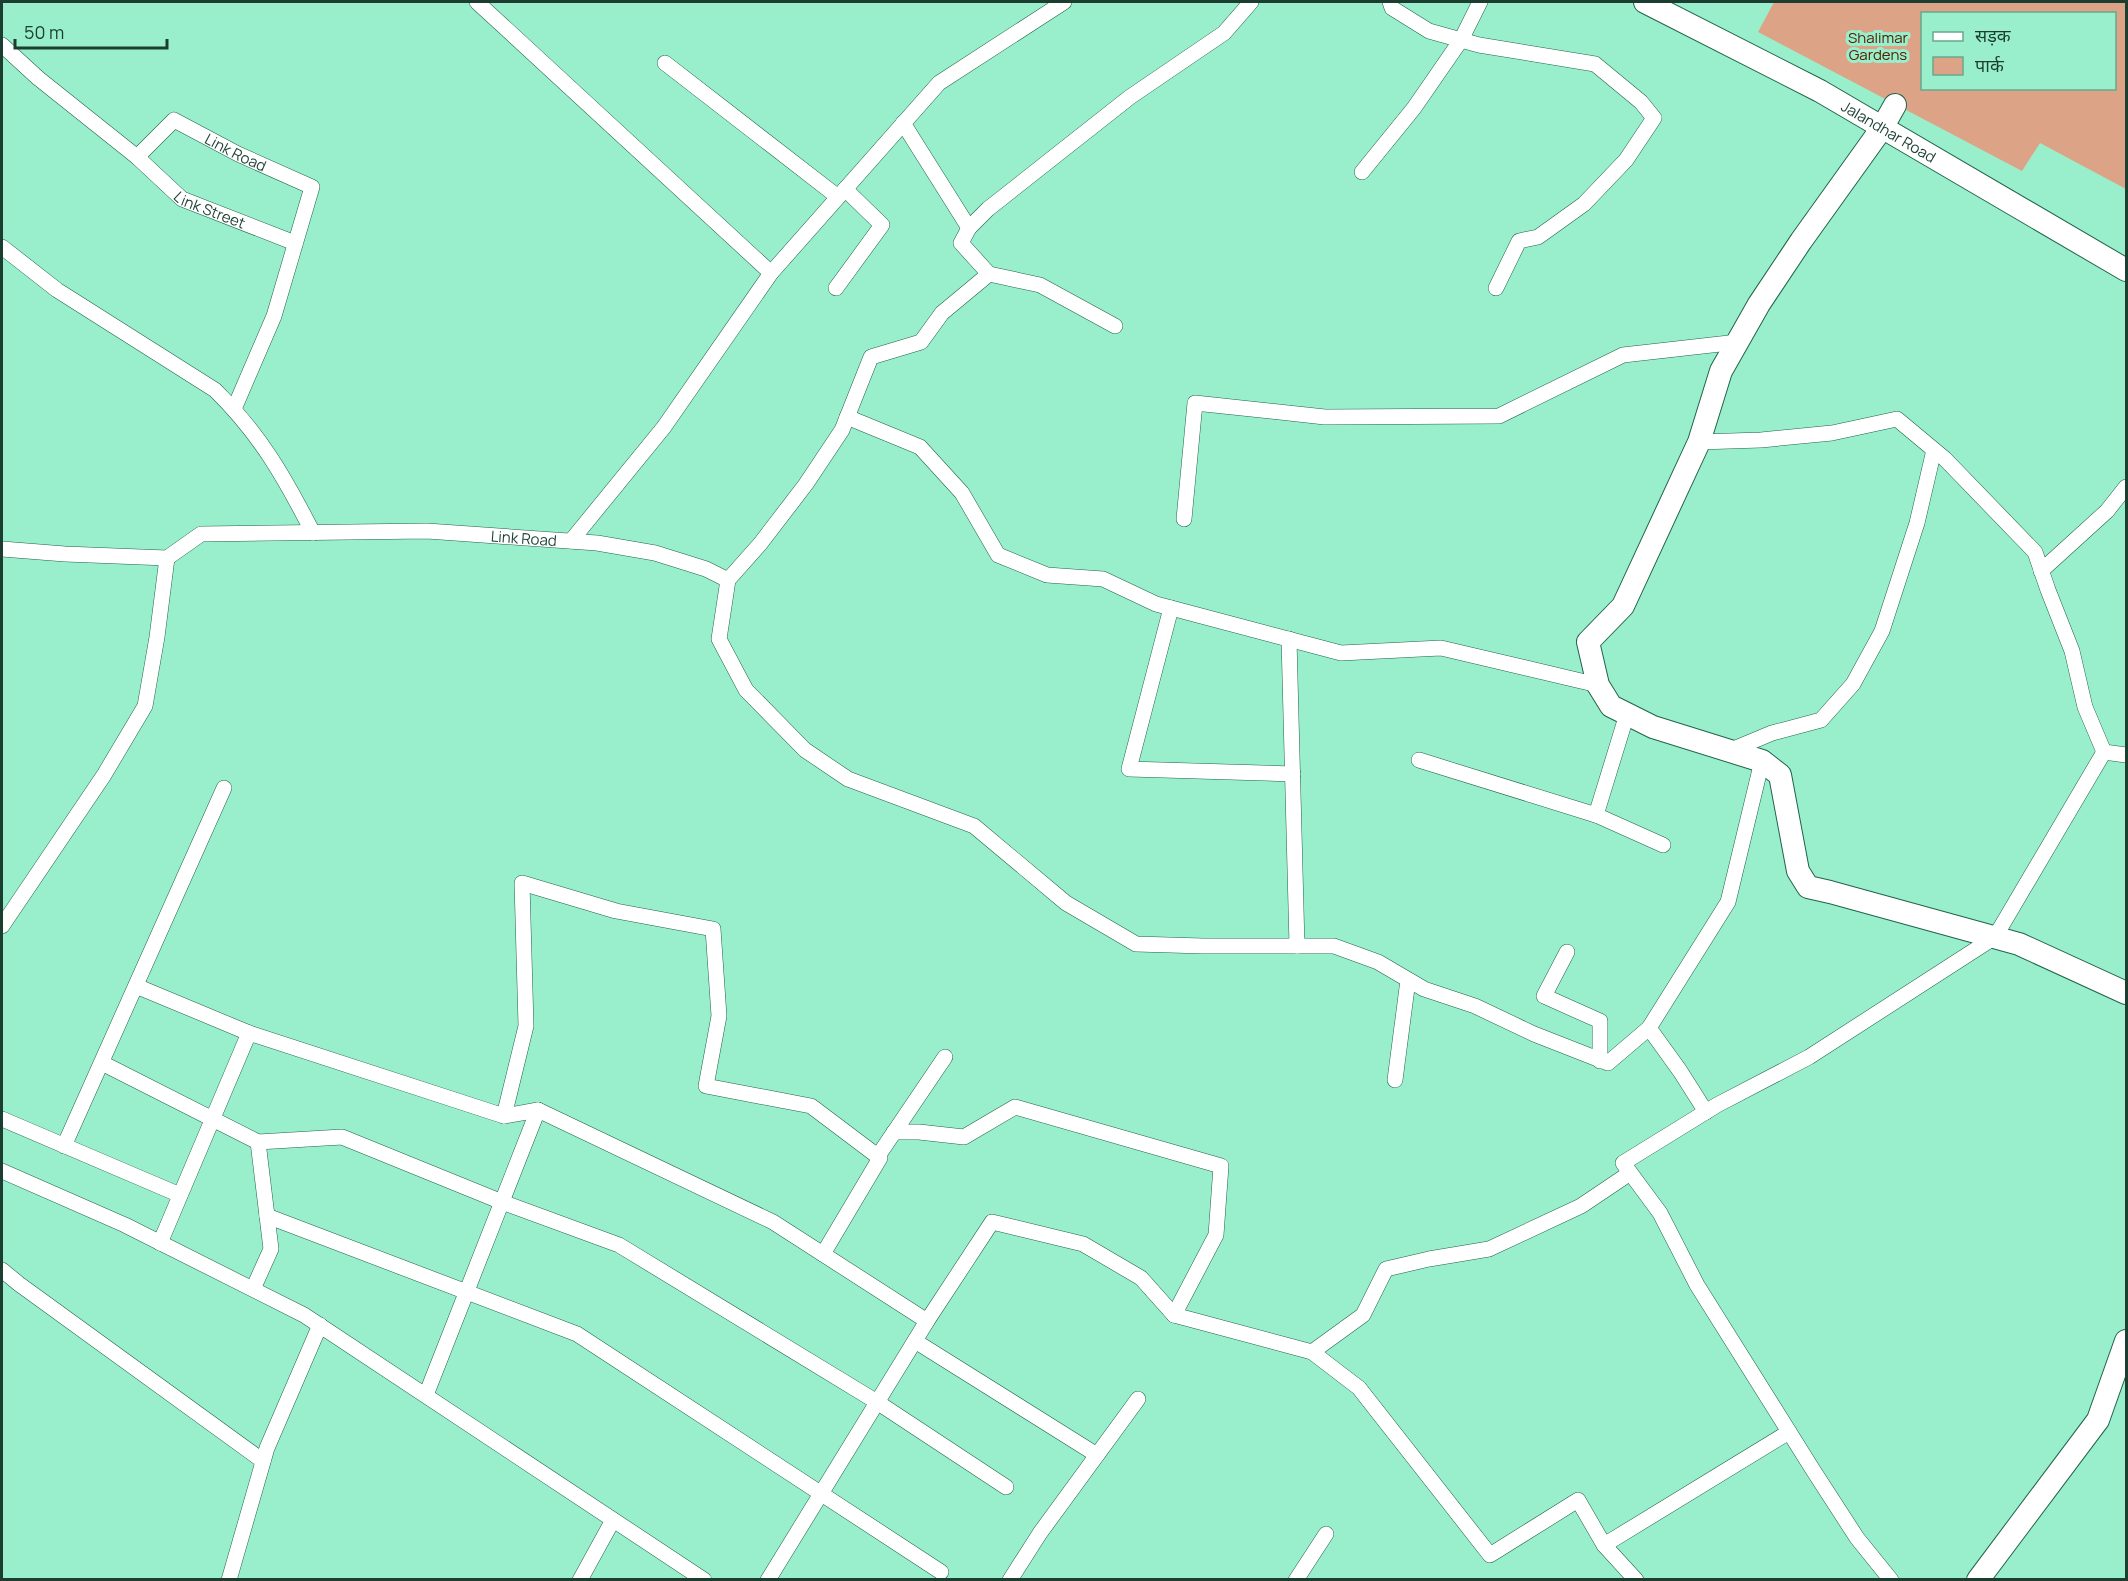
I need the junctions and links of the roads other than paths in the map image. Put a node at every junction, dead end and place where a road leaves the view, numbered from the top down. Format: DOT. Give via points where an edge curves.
graph roads {
  1 [pos="477,2"];
  2 [pos="1064,2"];
  3 [pos="1251,2"];
  4 [pos="1390,2"];
  5 [pos="1480,2"];
  6 [pos="1645,2"];
  7 [pos="1461,40"];
  8 [pos="2,45"];
  9 [pos="665,63"];
  10 [pos="1895,105"];
  11 [pos="903,123"];
  12 [pos="1882,128"];
  13 [pos="136,157"];
  14 [pos="1362,172"];
  15 [pos="842,193"];
  16 [pos="969,228"];
  17 [pos="295,243"];
  18 [pos="2,247"];
  19 [pos="2127,270"];
  20 [pos="771,273"];
  21 [pos="989,274"];
  22 [pos="836,288"];
  23 [pos="1496,288"];
  24 [pos="1115,326"];
  25 [pos="1738,342"];
  26 [pos="234,409"];
  27 [pos="847,417"];
  28 [pos="1699,442"];
  29 [pos="1934,450"];
  30 [pos="2127,487"];
  31 [pos="1184,519"];
  32 [pos="314,533"];
  33 [pos="571,541"];
  34 [pos="2,549"];
  35 [pos="167,558"];
  36 [pos="2041,571"];
  37 [pos="728,580"];
  38 [pos="1170,608"];
  39 [pos="1289,639"];
  40 [pos="1598,685"];
  41 [pos="1627,714"];
  42 [pos="1729,751"];
  43 [pos="2104,752"];
  44 [pos="2127,755"];
  45 [pos="1419,760"];
  46 [pos="1762,761"];
  47 [pos="1293,774"];
  48 [pos="224,788"];
  49 [pos="1596,816"];
  50 [pos="1663,845"];
  51 [pos="2,922"];
  52 [pos="1995,937"];
  53 [pos="1297,946"];
  54 [pos="1567,952"];
  55 [pos="1408,980"];
  56 [pos="136,986"];
  57 [pos="2127,993"];
  58 [pos="1649,1028"];
  59 [pos="249,1034"];
  60 [pos="945,1057"];
  61 [pos="1600,1061"];
  62 [pos="102,1063"];
  63 [pos="1395,1080"];
  64 [pos="538,1110"];
  65 [pos="1706,1112"];
  66 [pos="504,1116"];
  67 [pos="2,1119"];
  68 [pos="212,1120"];
  69 [pos="894,1132"];
  70 [pos="258,1142"];
  71 [pos="64,1146"];
  72 [pos="878,1156"];
  73 [pos="2,1171"];
  74 [pos="1630,1173"];
  75 [pos="180,1195"];
  76 [pos="502,1202"];
  77 [pos="267,1216"];
  78 [pos="160,1243"];
  79 [pos="823,1254"];
  80 [pos="2,1270"];
  81 [pos="253,1289"];
  82 [pos="466,1292"];
  83 [pos="1174,1315"];
  84 [pos="927,1321"];
  85 [pos="320,1325"];
  86 [pos="915,1341"];
  87 [pos="2127,1341"];
  88 [pos="1312,1352"];
  89 [pos="426,1395"];
  90 [pos="1138,1399"];
  91 [pos="877,1402"];
  92 [pos="1789,1432"];
  93 [pos="1097,1455"];
  94 [pos="263,1461"];
  95 [pos="1006,1486"];
  96 [pos="821,1494"];
  97 [pos="613,1520"];
  98 [pos="1326,1534"];
  99 [pos="1604,1545"];
  100 [pos="941,1572"];
  101 [pos="229,1580"];
  102 [pos="580,1580"];
  103 [pos="704,1580"];
  104 [pos="768,1580"];
  105 [pos="1010,1580"];
  106 [pos="1296,1580"];
  107 [pos="1636,1580"];
  108 [pos="1892,1580"];
  109 [pos="1978,1580"];
  1 -- 20 [label="street"];
  2 -- 11 [label="street" via="939,82"];
  3 -- 16 [label="street" via="1224,33 1130,97"];
  4 -- 7 [label="street" via="1392,8 1429,31"];
  5 -- 7 [label="street"];
  6 -- 12 [label="street, Jalandhar Road" via="1820,91"];
  7 -- 14 [label="street" via="1414,108"];
  7 -- 23 [label="street" via="1595,64 1641,102 1654,118 1626,160 1584,204 1538,237 1519,241"];
  8 -- 13 [label="street, Link Street"];
  9 -- 15 [label="street"];
  10 -- 12 [label="street"];
  11 -- 15 [label="street"];
  11 -- 16 [label="street"];
  12 -- 19 [label="street, Jalandhar Road"];
  12 -- 25 [label="street" via="1801,241"];
  13 -- 17 [label="street, Link Street" via="182,199"];
  13 -- 17 [label="street, Link Road" via="174,120 312,188"];
  15 -- 20 [label="street"];
  15 -- 22 [label="street" via="882,225"];
  16 -- 21 [label="street" via="961,243"];
  17 -- 26 [label="street, Link Road" via="274,316"];
  18 -- 26 [label="street" via="57,290 215,390"];
  20 -- 33 [label="street" via="664,427"];
  21 -- 24 [label="street" via="1040,285"];
  21 -- 27 [label="street" via="942,313 921,342 871,357"];
  25 -- 28 [label="street" via="1721,371"];
  25 -- 31 [label="street" via="1623,355 1500,416 1325,417 1195,403"];
  26 -- 32 [label="street" via="267,450"];
  27 -- 37 [label="street" via="806,484"];
  27 -- 38 [label="street" via="920,447 962,493 998,555 1047,575 1103,579"];
  28 -- 29 [label="street" via="1832,433 1897,419"];
  28 -- 40 [label="street" via="1623,606 1588,642"];
  29 -- 36 [label="street" via="2034,552"];
  29 -- 42 [label="street" via="1917,523 1882,631 1853,684 1821,720 1772,733"];
  30 -- 36 [label="street" via="2107,511"];
  32 -- 33 [label="street, Link Road" via="427,531"];
  32 -- 35 [label="street, Link Road" via="201,534"];
  33 -- 37 [label="street, Link Road" via="655,553"];
  34 -- 35 [label="street"];
  35 -- 51 [label="street" via="145,706 104,776"];
  36 -- 43 [label="street" via="2072,651 2085,707"];
  37 -- 53 [label="street" via="719,639 746,690 806,750 848,779 974,826 1066,903 1136,944"];
  38 -- 39 [label="street"];
  38 -- 47 [label="street" via="1129,769"];
  39 -- 40 [label="street" via="1341,653 1441,648"];
  39 -- 47 [label="street"];
  40 -- 41 [label="street" via="1611,706"];
  41 -- 42 [label="street" via="1653,727"];
  41 -- 49 [label="street"];
  42 -- 46 [label="street"];
  43 -- 44 [label="street"];
  43 -- 52 [label="street"];
  45 -- 49 [label="street"];
  46 -- 52 [label="street" via="1780,775 1798,871 1808,888"];
  46 -- 58 [label="street" via="1728,902"];
  47 -- 53 [label="street"];
  48 -- 56 [label="street"];
  49 -- 50 [label="street"];
  52 -- 57 [label="street"];
  52 -- 65 [label="street" via="1809,1057"];
  53 -- 55 [label="street" via="1334,946 1378,962"];
  54 -- 61 [label="street" via="1544,996 1600,1021"];
  55 -- 61 [label="street"];
  55 -- 63 [label="street"];
  56 -- 59 [label="street"];
  56 -- 62 [label="street"];
  58 -- 61 [label="street" via="1608,1063"];
  58 -- 65 [label="street"];
  59 -- 66 [label="street"];
  59 -- 68 [label="street"];
  60 -- 69 [label="street"];
  62 -- 68 [label="street"];
  62 -- 71 [label="street"];
  64 -- 66 [label="street"];
  64 -- 76 [label="street"];
  64 -- 79 [label="street" via="773,1222"];
  65 -- 74 [label="street" via="1623,1163"];
  66 -- 72 [label="street" via="526,1026 522,883 616,911 712,929 719,1016 706,1086 811,1106"];
  67 -- 71 [label="street"];
  68 -- 70 [label="street"];
  68 -- 75 [label="street"];
  69 -- 72 [label="street"];
  69 -- 83 [label="street" via="964,1137 1015,1107 1221,1166 1216,1235"];
  70 -- 76 [label="street" via="342,1137"];
  70 -- 77 [label="street"];
  71 -- 75 [label="street"];
  72 -- 79 [label="street"];
  73 -- 78 [label="street"];
  74 -- 88 [label="street" via="1581,1206 1489,1250 1429,1258 1386,1269 1363,1315"];
  74 -- 92 [label="street" via="1660,1214 1697,1285"];
  75 -- 78 [label="street"];
  76 -- 82 [label="street"];
  76 -- 91 [label="street" via="619,1245"];
  77 -- 81 [label="street" via="271,1249"];
  77 -- 82 [label="street"];
  78 -- 81 [label="street"];
  79 -- 84 [label="street"];
  80 -- 94 [label="street"];
  81 -- 85 [label="street"];
  82 -- 89 [label="street"];
  82 -- 96 [label="street" via="577,1334"];
  83 -- 84 [label="street" via="1141,1278 1083,1244 992,1222"];
  83 -- 88 [label="street"];
  84 -- 86 [label="street"];
  85 -- 89 [label="street"];
  85 -- 94 [label="street"];
  86 -- 91 [label="street"];
  86 -- 93 [label="street"];
  87 -- 109 [label="street" via="2098,1420"];
  88 -- 99 [label="street" via="1359,1388 1490,1555 1578,1500"];
  89 -- 97 [label="street"];
  90 -- 93 [label="street"];
  91 -- 95 [label="street"];
  91 -- 96 [label="street"];
  92 -- 99 [label="street"];
  92 -- 108 [label="street" via="1857,1538"];
  93 -- 105 [label="street"];
  94 -- 101 [label="street"];
  96 -- 100 [label="street"];
  96 -- 104 [label="street"];
  97 -- 102 [label="street"];
  97 -- 103 [label="street"];
  98 -- 106 [label="street"];
  99 -- 107 [label="street"];
}
